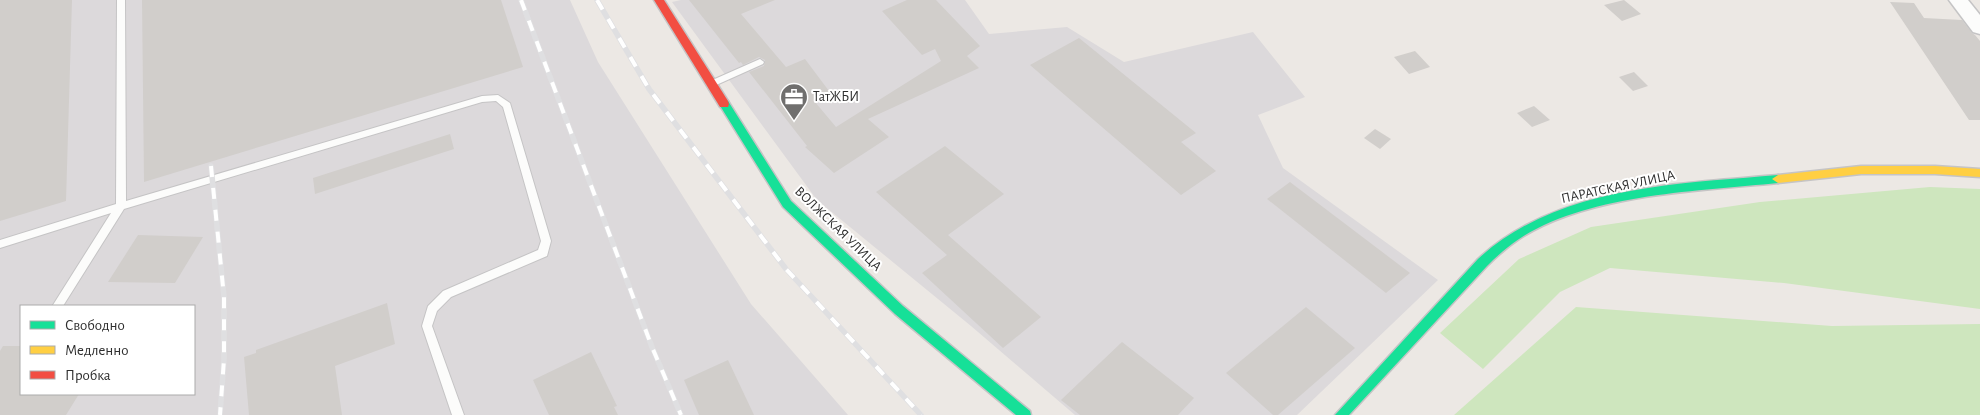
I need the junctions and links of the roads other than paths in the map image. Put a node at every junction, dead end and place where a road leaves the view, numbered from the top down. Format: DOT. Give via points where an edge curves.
graph roads {
  1 [pos="121,0"];
  2 [pos="659,0"];
  3 [pos="1958,0"];
  4 [pos="1980,28"];
  5 [pos="760,62"];
  6 [pos="711,84"];
  7 [pos="1980,173"];
  8 [pos="121,206"];
  9 [pos="0,244"];
  10 [pos="58,305"];
  11 [pos="458,415"];
  12 [pos="1026,415"];
  13 [pos="1341,415"];
  1 -- 8 [label="lane"];
  2 -- 6 [label="main road, ВОЛЖСКАЯ УЛИЦА"];
  3 -- 4 [label="street"];
  5 -- 6 [label="lane"];
  6 -- 12 [label="main road, ВОЛЖСКАЯ УЛИЦА" via="787,204 899,310"];
  7 -- 13 [label="main road, ПАРАТСКАЯ УЛИЦА" via="1861,170 1681,189 1567,211 1526,229 1492,254"];
  8 -- 9 [label="lane"];
  8 -- 10 [label="lane"];
  8 -- 11 [label="lane" via="482,99 498,98 507,105 546,241 543,253 447,294 432,309 427,326"];
}
